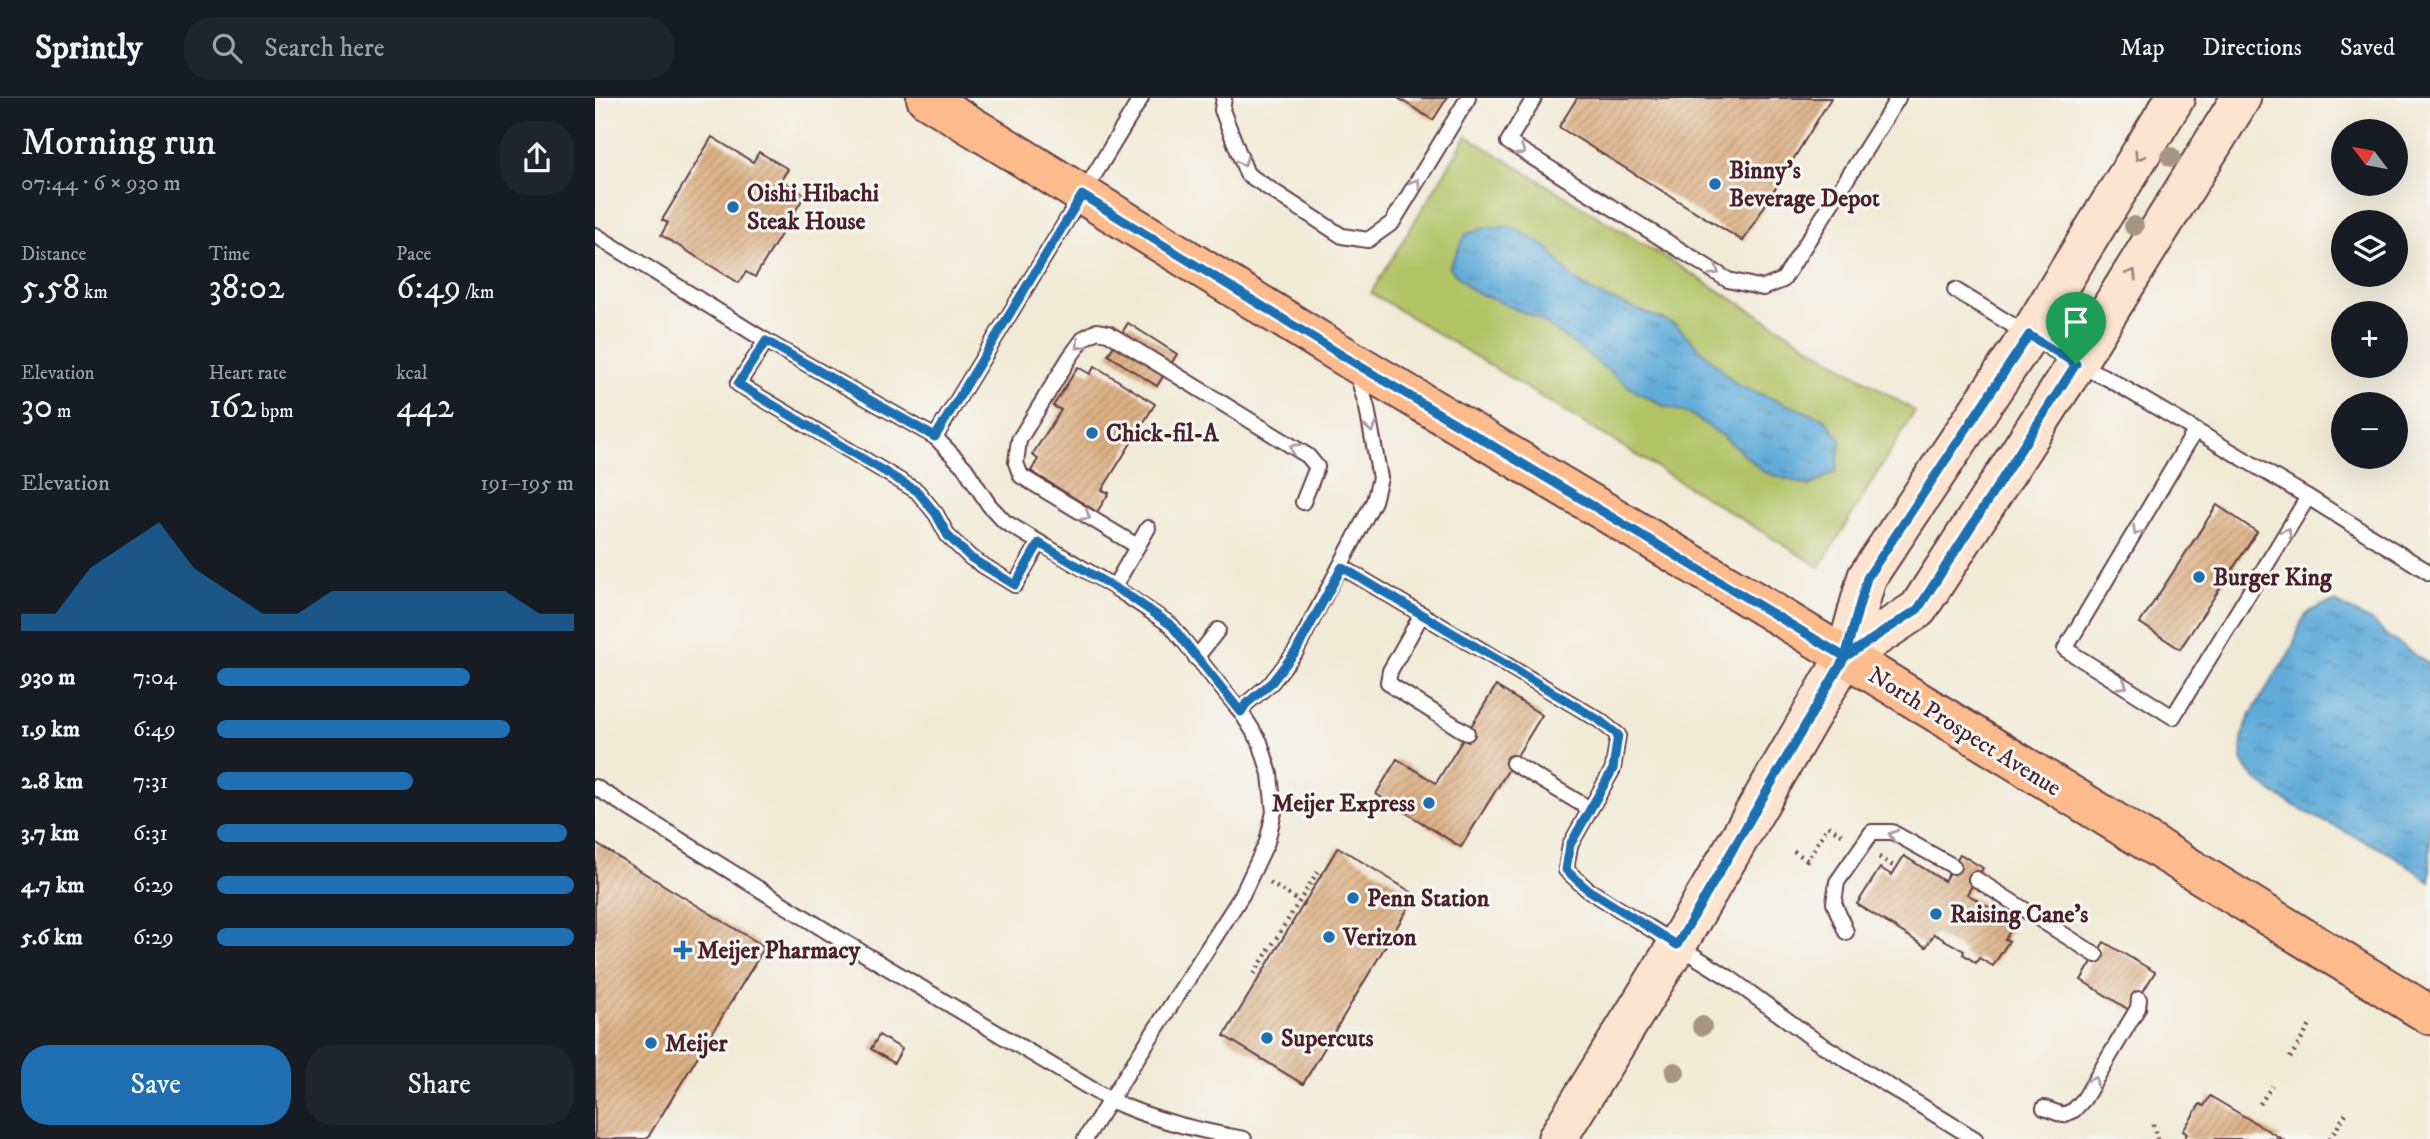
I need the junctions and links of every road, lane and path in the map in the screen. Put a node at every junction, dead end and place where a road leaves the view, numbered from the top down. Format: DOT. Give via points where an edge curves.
graph roads {
  1 [pos="926,98"];
  2 [pos="1141,98"];
  3 [pos="1224,98"];
  4 [pos="1468,98"];
  5 [pos="1534,98"];
  6 [pos="1898,98"];
  7 [pos="2175,98"];
  8 [pos="2241,98"];
  9 [pos="1082,195"];
  10 [pos="595,235"];
  11 [pos="1955,290"];
  12 [pos="2029,335"];
  13 [pos="766,341"];
  14 [pos="1353,362"];
  15 [pos="2076,364"];
  16 [pos="2195,431"];
  17 [pos="935,437"];
  18 [pos="2308,497"];
  19 [pos="1303,502"];
  20 [pos="1148,528"];
  21 [pos="1039,543"];
  22 [pos="1137,546"];
  23 [pos="1342,567"];
  24 [pos="2430,573"];
  25 [pos="1114,587"];
  26 [pos="1422,614"];
  27 [pos="1218,630"];
  28 [pos="1845,657"];
  29 [pos="1196,658"];
  30 [pos="1241,712"];
  31 [pos="1467,733"];
  32 [pos="1513,763"];
  33 [pos="595,788"];
  34 [pos="1590,809"];
  35 [pos="1847,838"];
  36 [pos="1794,851"];
  37 [pos="1873,853"];
  38 [pos="1953,866"];
  39 [pos="1320,867"];
  40 [pos="1896,868"];
  41 [pos="1976,879"];
  42 [pos="1270,882"];
  43 [pos="1299,901"];
  44 [pos="1846,932"];
  45 [pos="1677,945"];
  46 [pos="2097,955"];
  47 [pos="1254,974"];
  48 [pos="2139,999"];
  49 [pos="2430,1016"];
  50 [pos="2312,1022"];
  51 [pos="2290,1058"];
  52 [pos="2272,1086"];
  53 [pos="1110,1100"];
  54 [pos="2260,1104"];
  55 [pos="2043,1108"];
  56 [pos="2348,1110"];
  57 [pos="2153,1124"];
  58 [pos="1085,1139"];
  59 [pos="1244,1139"];
  60 [pos="1557,1139"];
  61 [pos="1975,1139"];
  62 [pos="2157,1139"];
  63 [pos="2330,1139"];
  1 -- 9 [label="main road, North Prospect Avenue"];
  2 -- 9 [label="lane"];
  3 -- 4 [label="lane, one-way" via="1222,110 1247,174 1342,236 1368,240 1392,223"];
  5 -- 6 [label="lane, one-way" via="1508,142 1728,280 1763,288 1783,280"];
  7 -- 12 [label="main road, one-way"];
  15 -- 8 [label="main road, one-way"];
  9 -- 14 [label="main road, North Prospect Avenue"];
  9 -- 17 [label="lane"];
  10 -- 13 [label="lane"];
  11 -- 12 [label="lane"];
  12 -- 15 [label="lane"];
  12 -- 28 [label="main road" via="1867,578"];
  13 -- 17 [label="lane"];
  13 -- 21 [label="lane" via="738,384 917,491 948,536 971,558 1015,585"];
  14 -- 23 [label="lane, one-way" via="1380,478 1374,501"];
  14 -- 28 [label="main road, North Prospect Avenue"];
  15 -- 16 [label="lane"];
  15 -- 28 [label="main road" via="1918,609"];
  16 -- 18 [label="lane"];
  16 -- 18 [label="lane, one-way" via="2065,649 2173,717"];
  17 -- 21 [label="lane" via="1005,522"];
  18 -- 24 [label="lane"];
  19 -- 22 [label="lane, one-way" via="1317,467 1308,456 1108,333 1097,331 1084,338 1070,356 1019,440 1016,463 1021,476"];
  20 -- 22 [label="lane"];
  21 -- 25 [label="lane"];
  22 -- 25 [label="lane"];
  23 -- 26 [label="lane"];
  23 -- 30 [label="lane" via="1296,651"];
  25 -- 29 [label="lane" via="1171,625"];
  26 -- 31 [label="lane" via="1388,682"];
  26 -- 34 [label="lane" via="1618,735 1613,769"];
  27 -- 29 [label="lane"];
  28 -- 45 [label="main road"];
  28 -- 49 [label="main road, North Prospect Avenue"];
  29 -- 30 [label="lane"];
  30 -- 53 [label="lane" via="1259,741 1270,774 1274,812 1267,842 1242,895"];
  32 -- 34 [label="lane"];
  33 -- 53 [label="lane"];
  34 -- 45 [label="lane" via="1570,845 1566,870 1587,889"];
  35 -- 36 [label="path" via="1828,827 1807,860"];
  37 -- 40 [label="path"];
  38 -- 44 [label="lane, one-way" via="1892,832 1872,832 1837,881 1833,903"];
  39 -- 43 [label="path"];
  41 -- 46 [label="lane"];
  42 -- 43 [label="path"];
  43 -- 47 [label="path"];
  45 -- 60 [label="main road"];
  45 -- 61 [label="lane" via="1816,1041"];
  55 -- 48 [label="lane, one-way" via="2063,1115 2084,1099"];
  50 -- 51 [label="path"];
  52 -- 54 [label="path"];
  53 -- 58 [label="lane"];
  53 -- 59 [label="lane" via="1182,1127"];
  56 -- 63 [label="path"];
  57 -- 62 [label="path"];
}
